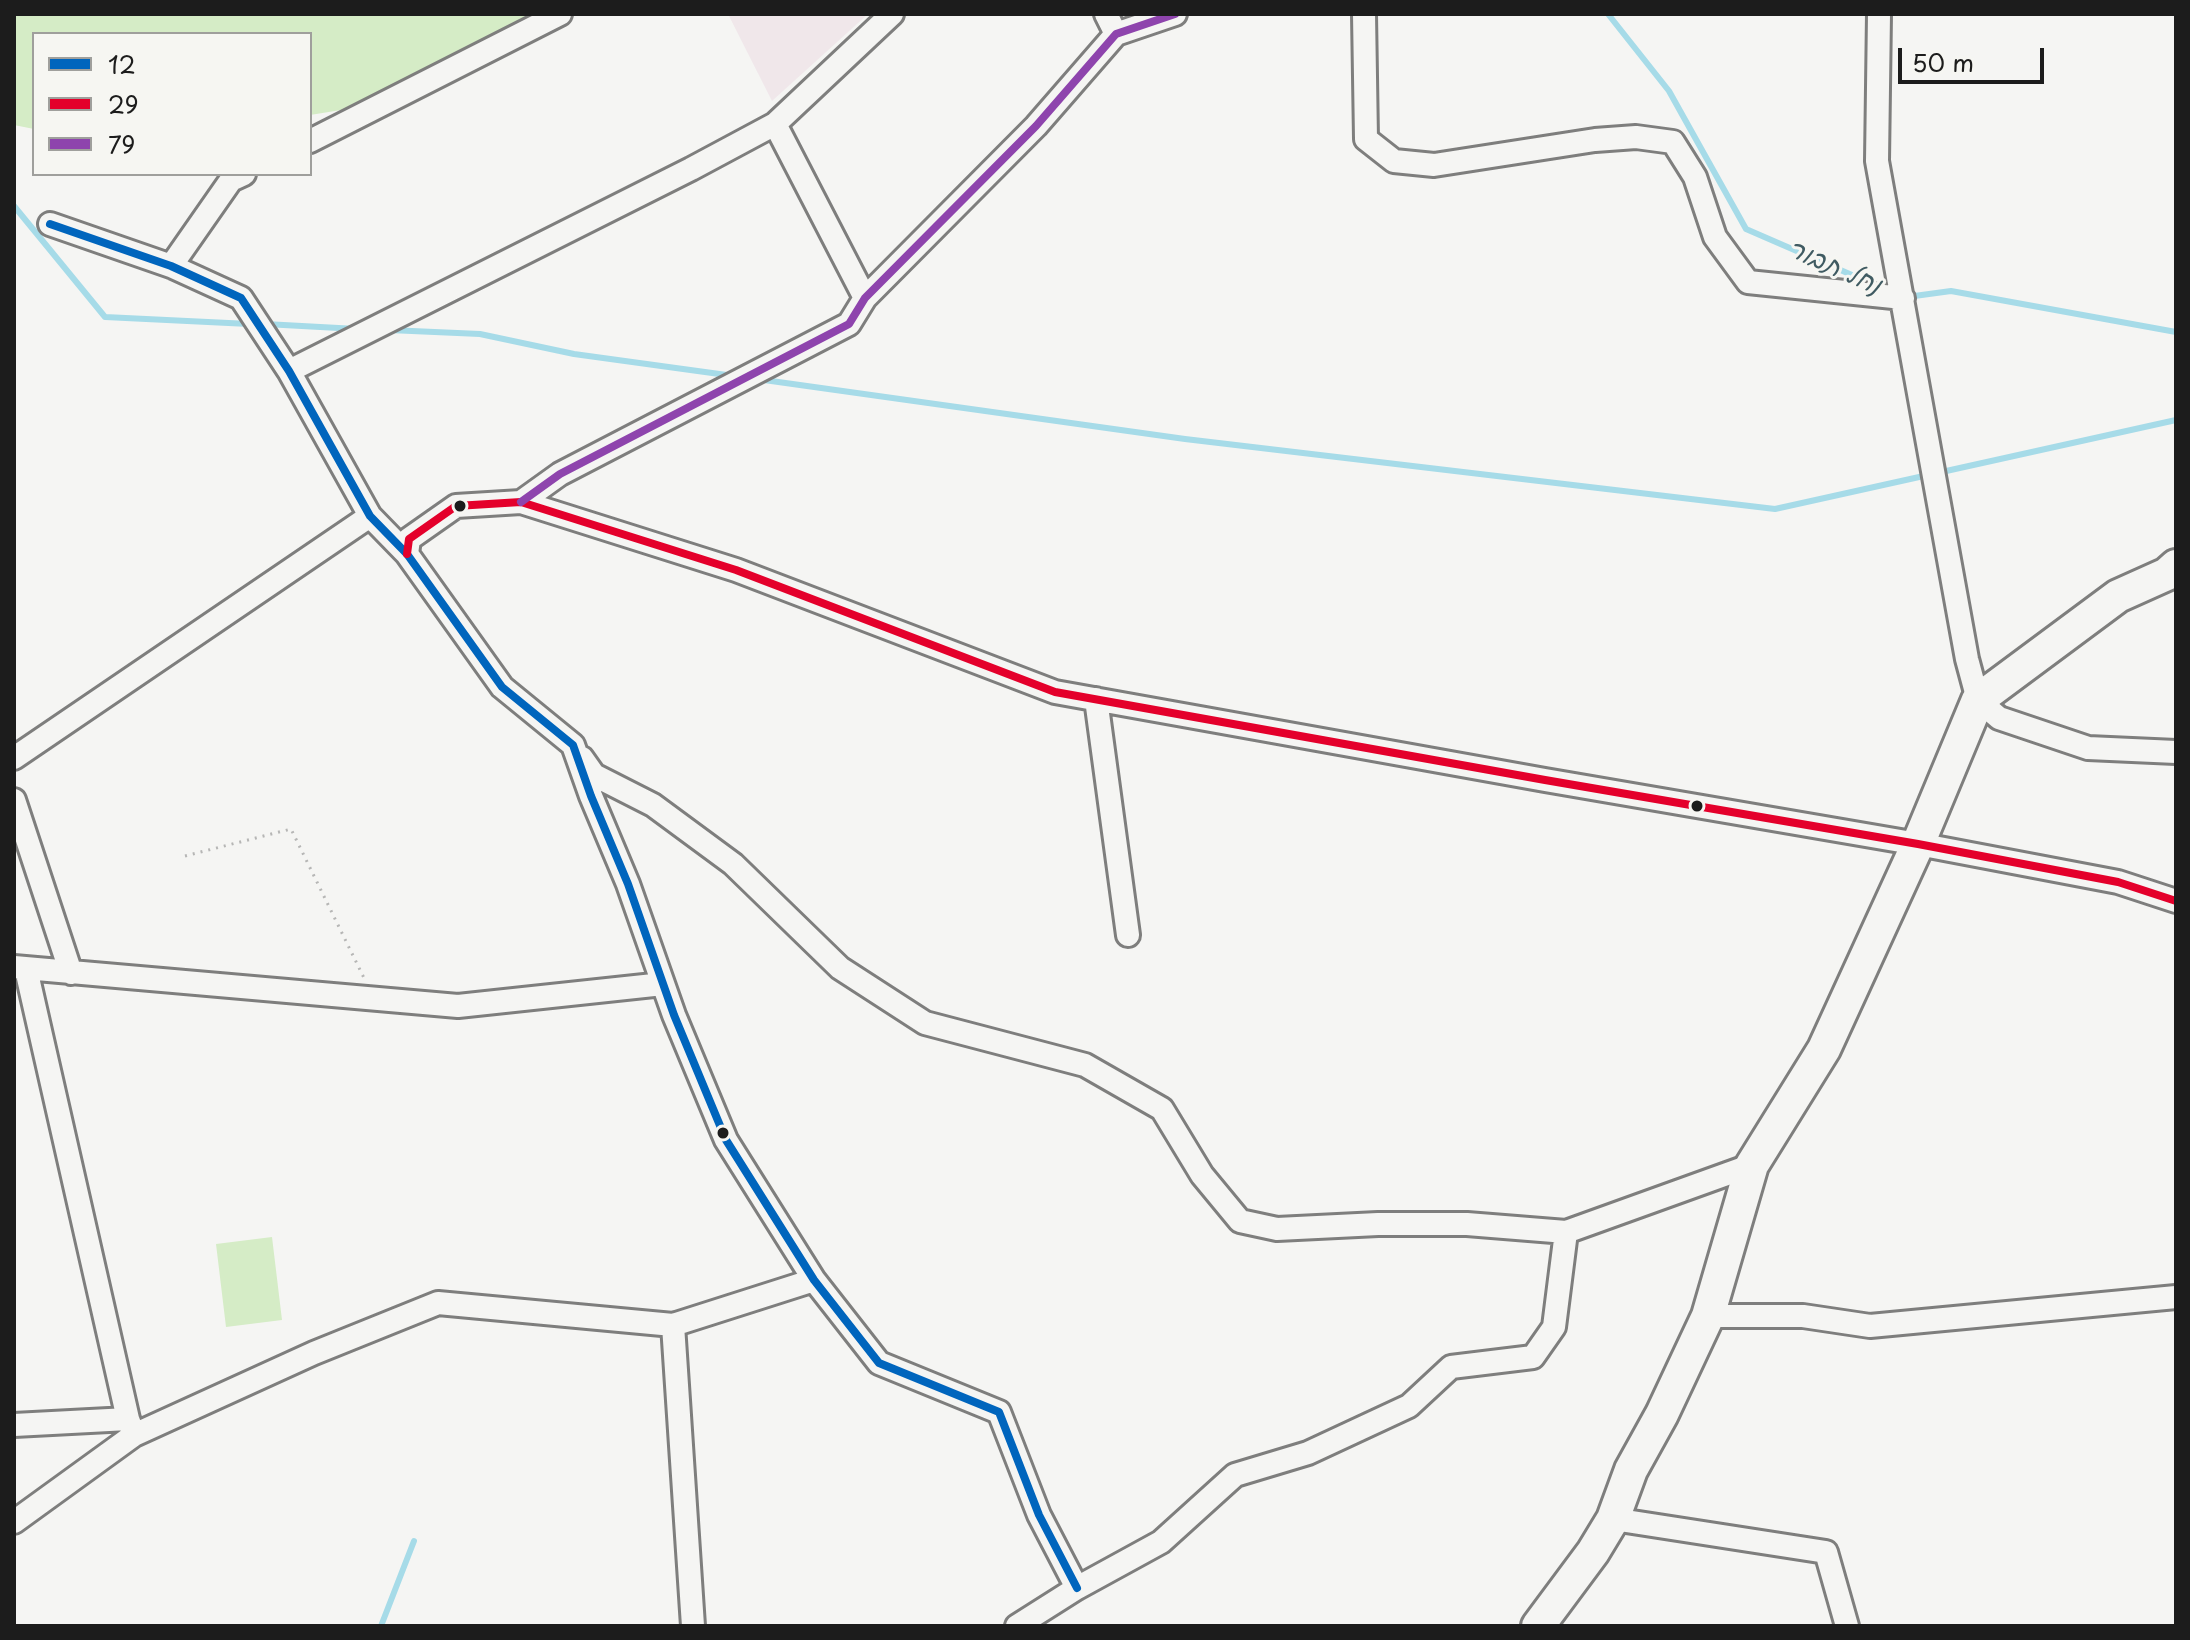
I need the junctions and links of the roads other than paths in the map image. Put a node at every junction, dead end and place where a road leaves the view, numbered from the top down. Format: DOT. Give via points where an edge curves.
graph roads {
  1 [pos="560,14"];
  2 [pos="892,14"];
  3 [pos="1175,14"];
  4 [pos="1364,14"];
  5 [pos="1879,14"];
  6 [pos="1111,24"];
  7 [pos="775,124"];
  8 [pos="312,140"];
  9 [pos="240,176"];
  10 [pos="50,224"];
  11 [pos="171,266"];
  12 [pos="865,298"];
  13 [pos="1903,298"];
  14 [pos="289,371"];
  15 [pos="521,502"];
  16 [pos="370,516"];
  17 [pos="407,554"];
  18 [pos="2173,574"];
  19 [pos="1096,699"];
  20 [pos="1978,700"];
  21 [pos="573,745"];
  22 [pos="2176,752"];
  23 [pos="14,758"];
  24 [pos="14,800"];
  25 [pos="1918,844"];
  26 [pos="2176,901"];
  27 [pos="1128,935"];
  28 [pos="20,968"];
  29 [pos="71,973"];
  30 [pos="663,984"];
  31 [pos="1752,1165"];
  32 [pos="1566,1232"];
  33 [pos="814,1280"];
  34 [pos="2176,1297"];
  35 [pos="1708,1316"];
  36 [pos="673,1325"];
  37 [pos="14,1425"];
  38 [pos="131,1427"];
  39 [pos="1613,1519"];
  40 [pos="14,1522"];
  41 [pos="1077,1588"];
  42 [pos="1848,1625"];
  43 [pos="693,1626"];
  44 [pos="1017,1626"];
  45 [pos="1538,1626"];
  1 -- 8 [label="street"];
  2 -- 7 [label="street"];
  3 -- 6 [label="street"];
  4 -- 13 [label="street" via="1366,139 1394,161 1434,165 1636,137 1673,142 1695,177 1715,237 1748,282"];
  5 -- 13 [label="street" via="1877,161"];
  6 -- 12 [label="street" via="1036,126"];
  7 -- 12 [label="street"];
  7 -- 14 [label="street"];
  9 -- 11 [label="street" via="231,180"];
  10 -- 11 [label="street"];
  11 -- 14 [label="street" via="241,298"];
  12 -- 15 [label="street" via="849,324 560,474"];
  13 -- 20 [label="street"];
  14 -- 16 [label="street"];
  15 -- 17 [label="street" via="456,506 409,539"];
  15 -- 19 [label="street" via="736,570 1055,692"];
  16 -- 17 [label="street"];
  16 -- 23 [label="street"];
  17 -- 21 [label="street" via="502,687"];
  18 -- 20 [label="street" via="2118,596"];
  19 -- 25 [label="street"];
  19 -- 27 [label="street"];
  20 -- 22 [label="street" via="1999,718 2088,748"];
  20 -- 25 [label="street"];
  21 -- 30 [label="street"];
  21 -- 32 [label="street" via="594,775 653,805 733,864 840,968 925,1023 1085,1065 1162,1109 1202,1175 1240,1221 1277,1229 1467,1224"];
  24 -- 29 [label="street"];
  25 -- 26 [label="street" via="2118,882"];
  25 -- 31 [label="street" via="1824,1049"];
  28 -- 29 [label="street"];
  28 -- 38 [label="street"];
  29 -- 30 [label="street" via="458,1006"];
  30 -- 33 [label="street" via="726,1140"];
  31 -- 32 [label="street"];
  31 -- 35 [label="street"];
  32 -- 41 [label="street" via="1554,1327 1533,1357 1451,1367 1409,1406 1308,1453 1235,1475 1161,1542"];
  33 -- 36 [label="street"];
  33 -- 41 [label="street" via="879,1363 999,1412 1039,1515"];
  34 -- 35 [label="street" via="1870,1326 1803,1316"];
  35 -- 39 [label="street" via="1631,1470"];
  36 -- 38 [label="street" via="438,1303"];
  36 -- 43 [label="street"];
  37 -- 38 [label="street"];
  38 -- 40 [label="street"];
  39 -- 42 [label="street" via="1826,1552"];
  39 -- 45 [label="street"];
  41 -- 44 [label="street"];
}
